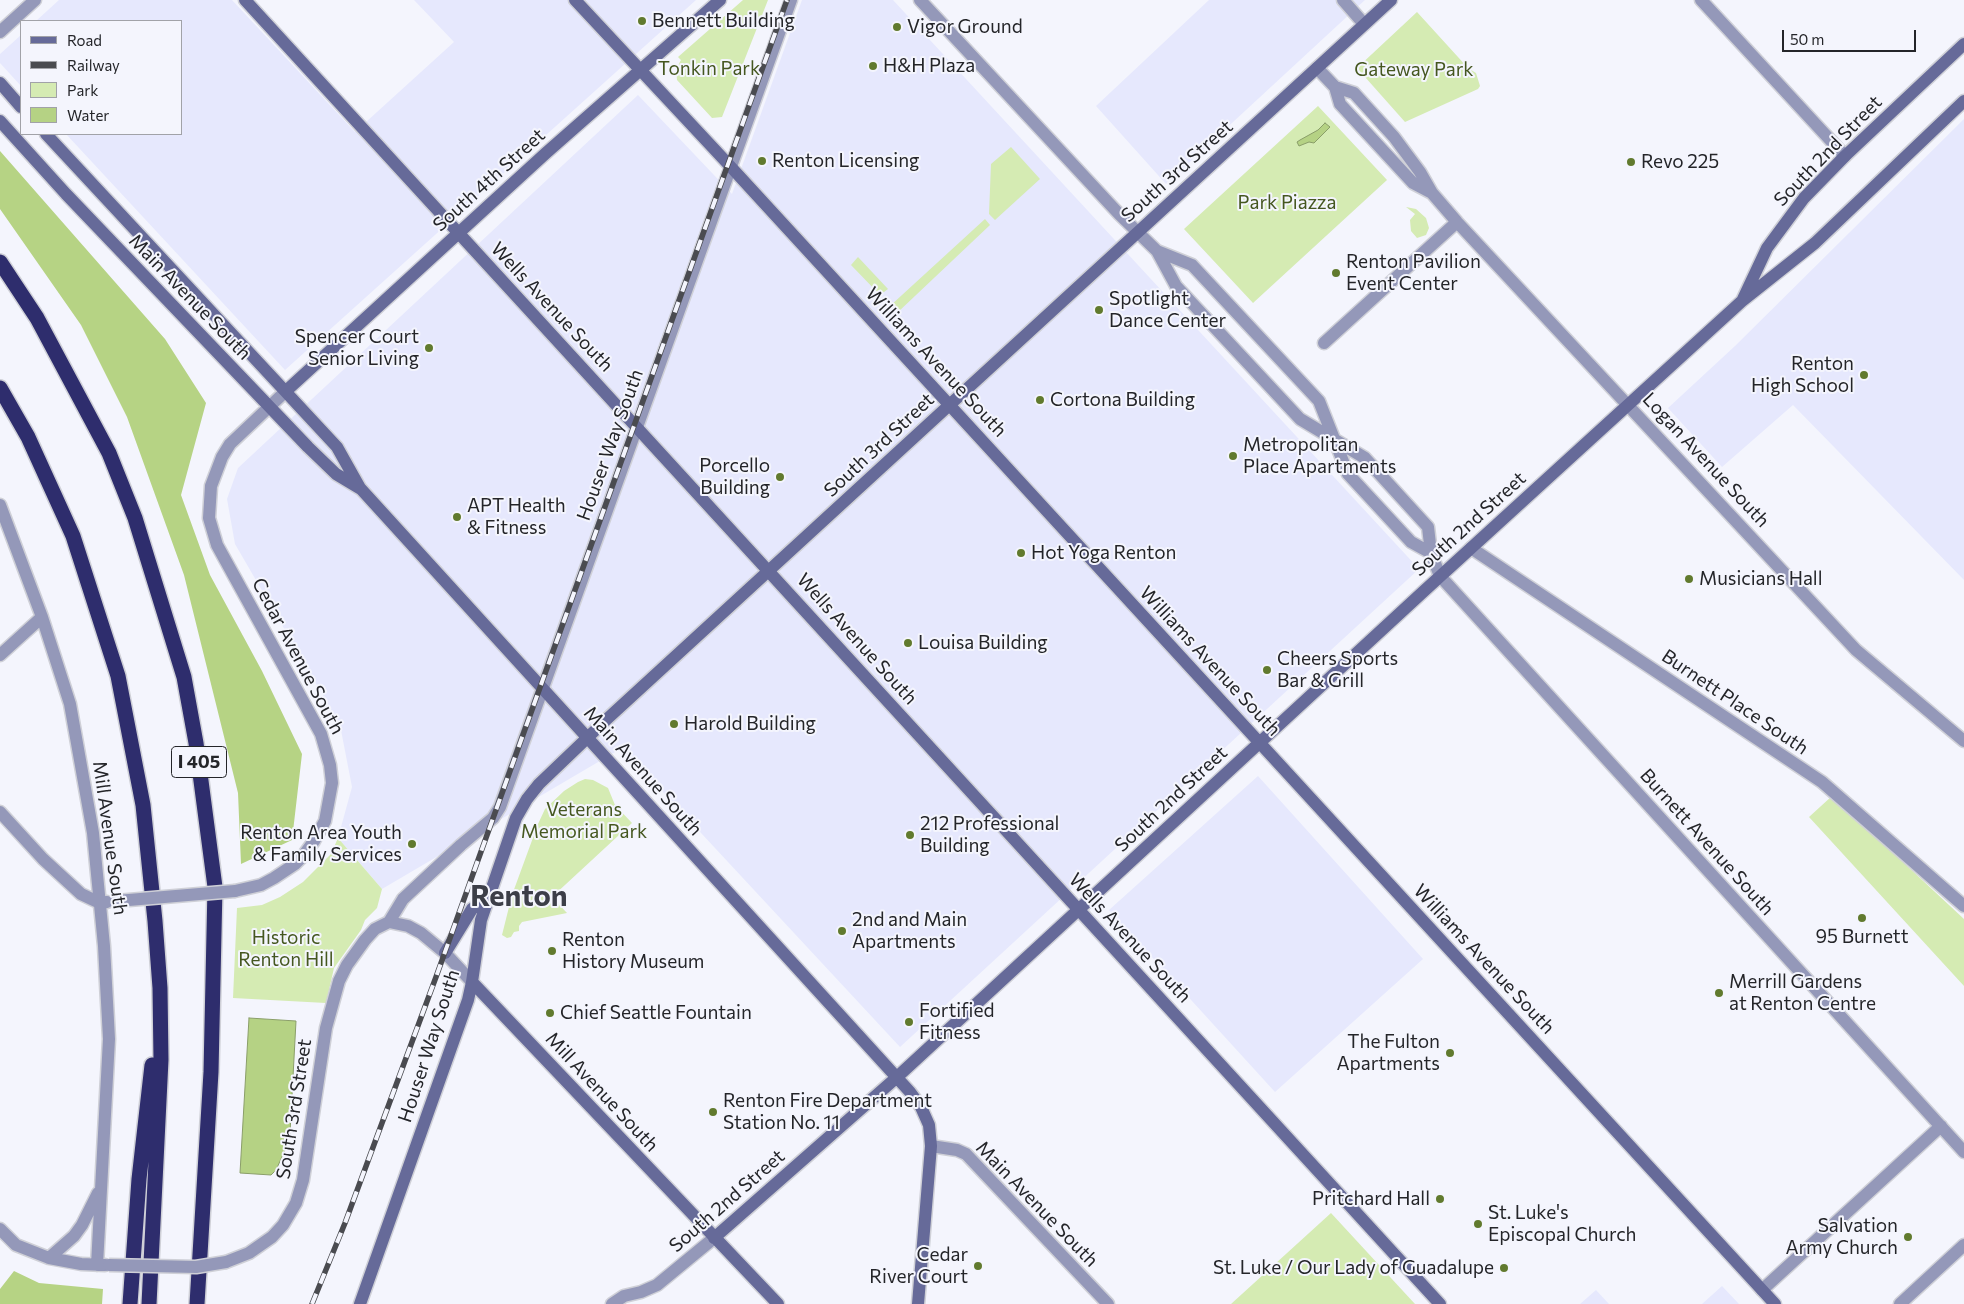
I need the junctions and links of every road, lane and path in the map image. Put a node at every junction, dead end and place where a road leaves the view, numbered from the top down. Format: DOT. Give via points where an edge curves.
graph roads {
  1 [pos="35,0"];
  2 [pos="244,0"];
  3 [pos="575,0"];
  4 [pos="720,0"];
  5 [pos="790,0"];
  6 [pos="920,0"];
  7 [pos="1342,0"];
  8 [pos="1391,0"];
  9 [pos="1701,0"];
  10 [pos="1364,24"];
  11 [pos="0,32"];
  12 [pos="1964,44"];
  13 [pos="1318,68"];
  14 [pos="640,72"];
  15 [pos="0,83"];
  16 [pos="1964,101"];
  17 [pos="20,105"];
  18 [pos="0,121"];
  19 [pos="47,135"];
  20 [pos="1844,156"];
  21 [pos="730,166"];
  22 [pos="1457,222"];
  23 [pos="458,232"];
  24 [pos="1137,232"];
  25 [pos="1157,251"];
  26 [pos="0,262"];
  27 [pos="1742,301"];
  28 [pos="1324,343"];
  29 [pos="0,388"];
  30 [pos="286,391"];
  31 [pos="1629,404"];
  32 [pos="950,406"];
  33 [pos="270,407"];
  34 [pos="637,426"];
  35 [pos="1333,439"];
  36 [pos="361,490"];
  37 [pos="0,505"];
  38 [pos="1471,548"];
  39 [pos="1431,553"];
  40 [pos="769,571"];
  41 [pos="1440,576"];
  42 [pos="42,617"];
  43 [pos="0,655"];
  44 [pos="542,688"];
  45 [pos="587,738"];
  46 [pos="1964,741"];
  47 [pos="1259,743"];
  48 [pos="527,798"];
  49 [pos="0,812"];
  50 [pos="489,897"];
  51 [pos="100,902"];
  52 [pos="1964,906"];
  53 [pos="1078,909"];
  54 [pos="389,922"];
  55 [pos="445,952"];
  56 [pos="472,982"];
  57 [pos="160,988"];
  58 [pos="896,1078"];
  59 [pos="1940,1126"];
  60 [pos="931,1146"];
  61 [pos="1964,1152"];
  62 [pos="101,1188"];
  63 [pos="0,1229"];
  64 [pos="714,1238"];
  65 [pos="1964,1245"];
  66 [pos="49,1258"];
  67 [pos="103,1265"];
  68 [pos="1762,1290"];
  69 [pos="130,1304"];
  70 [pos="149,1304"];
  71 [pos="197,1304"];
  72 [pos="360,1304"];
  73 [pos="612,1304"];
  74 [pos="778,1304"];
  75 [pos="918,1304"];
  76 [pos="1108,1304"];
  77 [pos="1440,1304"];
  78 [pos="1775,1304"];
  79 [pos="1900,1304"];
  1 -- 11 [label="street"];
  2 -- 23 [label="main road, Wells Avenue South"];
  3 -- 14 [label="main road, Williams Avenue South"];
  4 -- 14 [label="main road, South 4th Street"];
  5 -- 21 [label="street, Houser Way South"];
  6 -- 24 [label="street, Burnett Avenue South"];
  7 -- 10 [label="street"];
  8 -- 10 [label="main road, South 3rd Street"];
  9 -- 20 [label="street"];
  10 -- 13 [label="main road, South 3rd Street"];
  12 -- 20 [label="main road, South 2nd Street"];
  13 -- 22 [label="street, Logan Avenue South" via="1335,87 1354,93 1394,137 1432,193"];
  13 -- 24 [label="main road, South 3rd Street"];
  14 -- 21 [label="main road, Williams Avenue South"];
  14 -- 23 [label="main road, South 4th Street"];
  15 -- 17 [label="main road"];
  16 -- 27 [label="main road, South 2nd Street" via="1815,243"];
  18 -- 33 [label="main road, Main Avenue South"];
  19 -- 30 [label="main road, Main Avenue South"];
  20 -- 27 [label="main road, South 2nd Street" via="1804,198 1767,248"];
  21 -- 32 [label="main road, Williams Avenue South"];
  21 -- 34 [label="street, Houser Way South"];
  22 -- 28 [label="street"];
  22 -- 31 [label="street, Logan Avenue South"];
  23 -- 30 [label="main road, South 4th Street"];
  23 -- 34 [label="main road, Wells Avenue South"];
  24 -- 25 [label="street, Burnett Avenue South"];
  24 -- 32 [label="main road, South 3rd Street"];
  25 -- 35 [label="street, Burnett Avenue South" via="1176,286 1300,419"];
  25 -- 35 [label="street, Burnett Avenue South" via="1192,265 1319,401"];
  26 -- 71 [label="highway, I 405" via="37,318 109,453 135,518 184,678 198,753 215,887 211,1072"];
  27 -- 31 [label="main road, South 2nd Street"];
  29 -- 57 [label="highway" via="28,437 73,536 118,676 143,805"];
  30 -- 33 [label="street, Cedar Avenue South"];
  30 -- 36 [label="main road, Main Avenue South" via="337,447"];
  31 -- 38 [label="main road, South 2nd Street"];
  31 -- 46 [label="street, Logan Avenue South" via="1856,650"];
  32 -- 40 [label="main road, South 3rd Street"];
  32 -- 47 [label="main road, Williams Avenue South"];
  33 -- 36 [label="main road, Main Avenue South" via="336,474"];
  33 -- 51 [label="street, Cedar Avenue South, bridge" via="230,444 222,457 211,486 210,518 217,545 321,734 332,783 325,821 303,856 261,885 235,891"];
  34 -- 40 [label="main road, Wells Avenue South"];
  34 -- 44 [label="street, Houser Way South"];
  35 -- 39 [label="street, Burnett Avenue South" via="1348,474 1411,542"];
  35 -- 39 [label="street, Burnett Avenue South" via="1365,458 1428,527"];
  36 -- 44 [label="main road, Main Avenue South"];
  37 -- 42 [label="street, Mill Avenue South"];
  38 -- 41 [label="main road, South 2nd Street"];
  38 -- 52 [label="street, Burnett Place South" via="1822,782"];
  39 -- 41 [label="street, Burnett Avenue South"];
  40 -- 45 [label="main road, South 3rd Street"];
  40 -- 53 [label="main road, Wells Avenue South"];
  41 -- 47 [label="main road, South 2nd Street"];
  41 -- 59 [label="street, Burnett Avenue South"];
  42 -- 43 [label="street"];
  42 -- 51 [label="street, Mill Avenue South" via="70,704 93,833"];
  44 -- 45 [label="main road, Main Avenue South"];
  44 -- 54 [label="street, Houser Way South" via="500,807 493,818 403,899"];
  45 -- 48 [label="main road, South 3rd Street"];
  45 -- 58 [label="main road, Main Avenue South"];
  47 -- 53 [label="main road, South 2nd Street"];
  47 -- 68 [label="main road, Williams Avenue South"];
  48 -- 50 [label="main road, Houser Way South"];
  49 -- 51 [label="street, Cedar Avenue South" via="81,894"];
  50 -- 55 [label="main road" via="472,909"];
  50 -- 56 [label="main road, Houser Way South" via="481,920"];
  51 -- 62 [label="street, Mill Avenue South" via="109,1039"];
  53 -- 58 [label="main road, South 2nd Street"];
  53 -- 77 [label="main road, Wells Avenue South"];
  54 -- 55 [label="street, Mill Avenue South" via="408,926"];
  54 -- 67 [label="street, South 3rd Street, bridge" via="375,929 365,940 338,982 326,1028 303,1180 296,1203 283,1225 249,1253 226,1262 196,1267"];
  55 -- 56 [label="street, Mill Avenue South"];
  56 -- 64 [label="main road, Mill Avenue South"];
  56 -- 72 [label="main road, Houser Way South" via="448,1061"];
  57 -- 69 [label="highway" via="139,1178"];
  57 -- 70 [label="highway" via="161,1060"];
  58 -- 60 [label="main road, Main Avenue South" via="921,1107 929,1124"];
  58 -- 64 [label="main road, South 2nd Street"];
  59 -- 61 [label="street, Burnett Avenue South"];
  59 -- 68 [label="street"];
  60 -- 75 [label="main road, Main Avenue South"];
  60 -- 76 [label="street, Main Avenue South" via="963,1151"];
  62 -- 66 [label="street, Mill Avenue South" via="74,1236"];
  62 -- 67 [label="street, Mill Avenue South"];
  63 -- 66 [label="street, South 3rd Street" via="16,1245"];
  64 -- 73 [label="street, South 2nd Street" via="657,1286 624,1296"];
  64 -- 74 [label="main road, Mill Avenue South"];
  65 -- 79 [label="street"];
  66 -- 67 [label="street, South 3rd Street"];
  68 -- 78 [label="main road, Williams Avenue South"];
}
